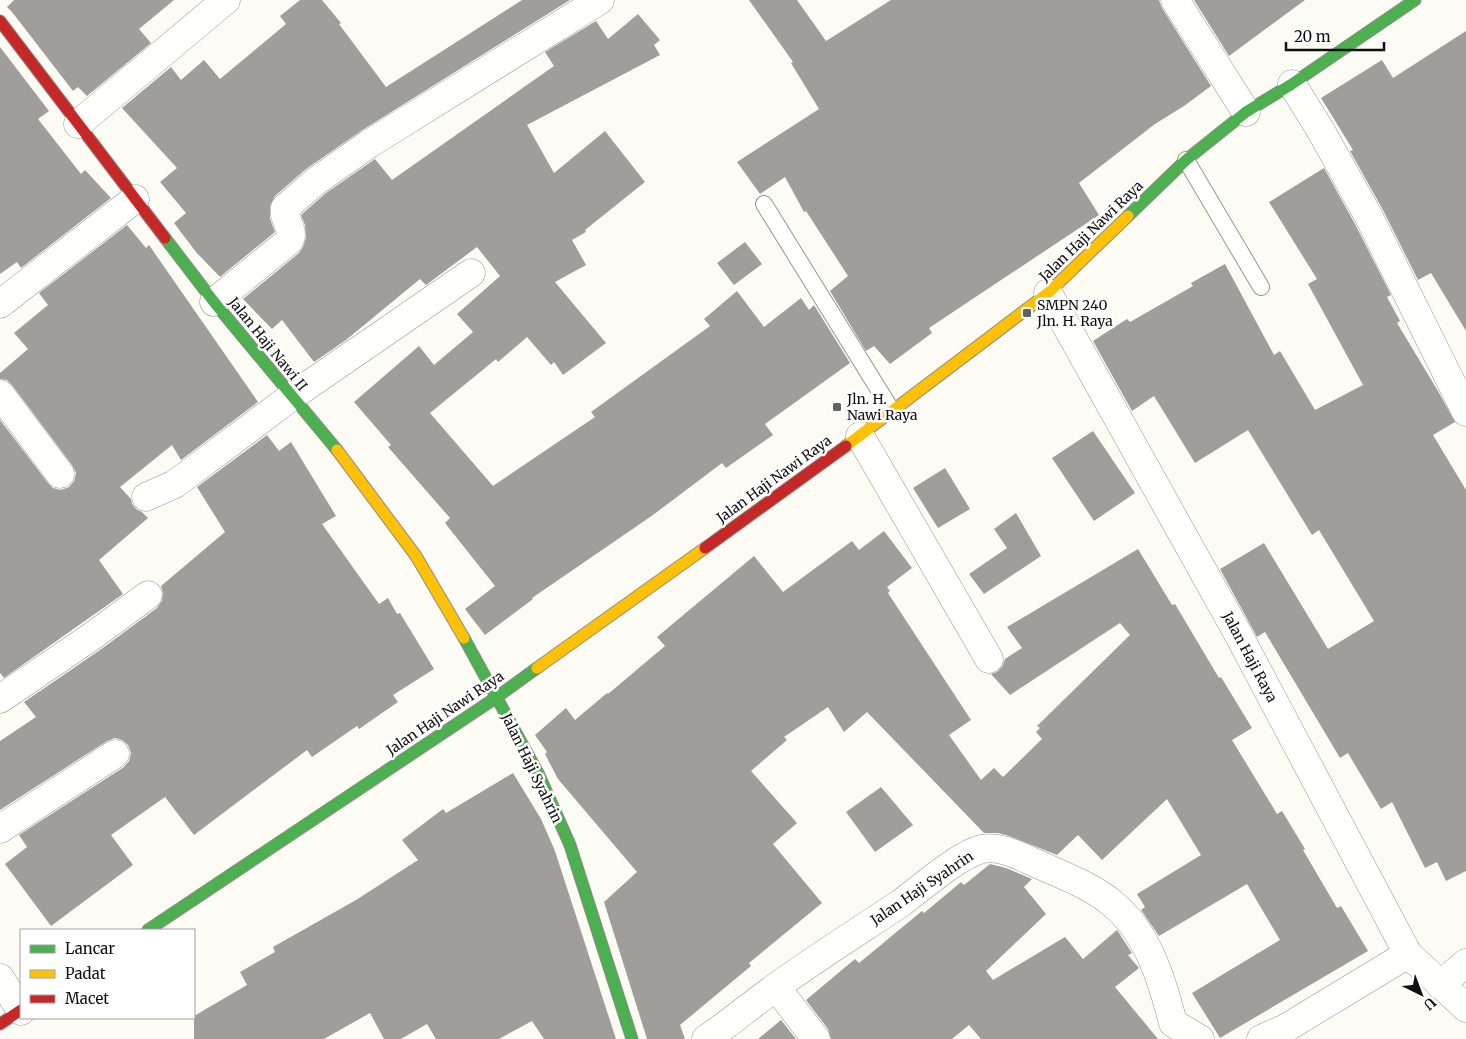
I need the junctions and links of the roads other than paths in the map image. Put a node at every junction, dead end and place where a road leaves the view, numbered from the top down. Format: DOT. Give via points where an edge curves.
graph roads {
  1 [pos="600,0"];
  2 [pos="1175,0"];
  3 [pos="1415,0"];
  4 [pos="218,6"];
  5 [pos="0,21"];
  6 [pos="1292,84"];
  7 [pos="1246,112"];
  8 [pos="78,124"];
  9 [pos="1186,160"];
  10 [pos="135,199"];
  11 [pos="764,204"];
  12 [pos="471,273"];
  13 [pos="1261,287"];
  14 [pos="1048,293"];
  15 [pos="214,302"];
  16 [pos="0,304"];
  17 [pos="0,394"];
  18 [pos="292,397"];
  19 [pos="892,411"];
  20 [pos="1466,412"];
  21 [pos="860,436"];
  22 [pos="60,474"];
  23 [pos="146,497"];
  24 [pos="148,595"];
  25 [pos="989,660"];
  26 [pos="497,697"];
  27 [pos="0,698"];
  28 [pos="115,754"];
  29 [pos="0,829"];
  30 [pos="149,929"];
  31 [pos="1408,954"];
  32 [pos="1466,963"];
  33 [pos="0,978"];
  34 [pos="1440,984"];
  35 [pos="776,987"];
  36 [pos="1466,1008"];
  37 [pos="14,1015"];
  38 [pos="1171,1031"];
  39 [pos="632,1039"];
  40 [pos="706,1039"];
  41 [pos="816,1039"];
  42 [pos="1200,1039"];
  43 [pos="1261,1039"];
  1 -- 15 [label="street" via="316,180 285,208 292,237 289,241"];
  2 -- 7 [label="street"];
  3 -- 6 [label="street, Jalan Haji Nawi Raya"];
  4 -- 8 [label="street"];
  5 -- 8 [label="street, Jalan Haji Nawi II"];
  6 -- 7 [label="street, Jalan Haji Nawi Raya"];
  6 -- 20 [label="street" via="1369,217"];
  7 -- 9 [label="street, Jalan Haji Nawi Raya"];
  8 -- 10 [label="street, Jalan Haji Nawi II"];
  9 -- 13 [label="lane"];
  9 -- 14 [label="street, Jalan Haji Nawi Raya"];
  10 -- 15 [label="street, Jalan Haji Nawi II"];
  10 -- 16 [label="street"];
  11 -- 19 [label="lane"];
  12 -- 18 [label="street"];
  14 -- 19 [label="street, Jalan Haji Nawi Raya"];
  14 -- 31 [label="street, Jalan Haji Raya" via="1237,632"];
  15 -- 18 [label="street, Jalan Haji Nawi II"];
  17 -- 22 [label="street"];
  18 -- 23 [label="street" via="175,484"];
  18 -- 26 [label="street, Jalan Haji Nawi II" via="353,470 416,556"];
  19 -- 21 [label="street, Jalan Haji Nawi Raya"];
  21 -- 25 [label="street"];
  21 -- 26 [label="street, Jalan Haji Nawi Raya"];
  24 -- 27 [label="street"];
  26 -- 30 [label="street, Jalan Haji Nawi Raya"];
  26 -- 39 [label="street, Jalan Haji Syahrin" via="538,773 570,845"];
  28 -- 29 [label="street"];
  31 -- 34 [label="street, Jalan Haji Raya"];
  31 -- 43 [label="street" via="1286,1028"];
  32 -- 34 [label="street"];
  33 -- 37 [label="street"];
  34 -- 36 [label="street, Jalan Haji Raya"];
  35 -- 38 [label="street, Jalan Haji Syahrin" via="964,857 982,849 996,848 1064,876 1113,904 1140,935 1154,962 1165,990"];
  35 -- 40 [label="street, Jalan Haji Syahrin"];
  35 -- 41 [label="street"];
  38 -- 42 [label="street, Jalan Haji Syahrin"];
}
